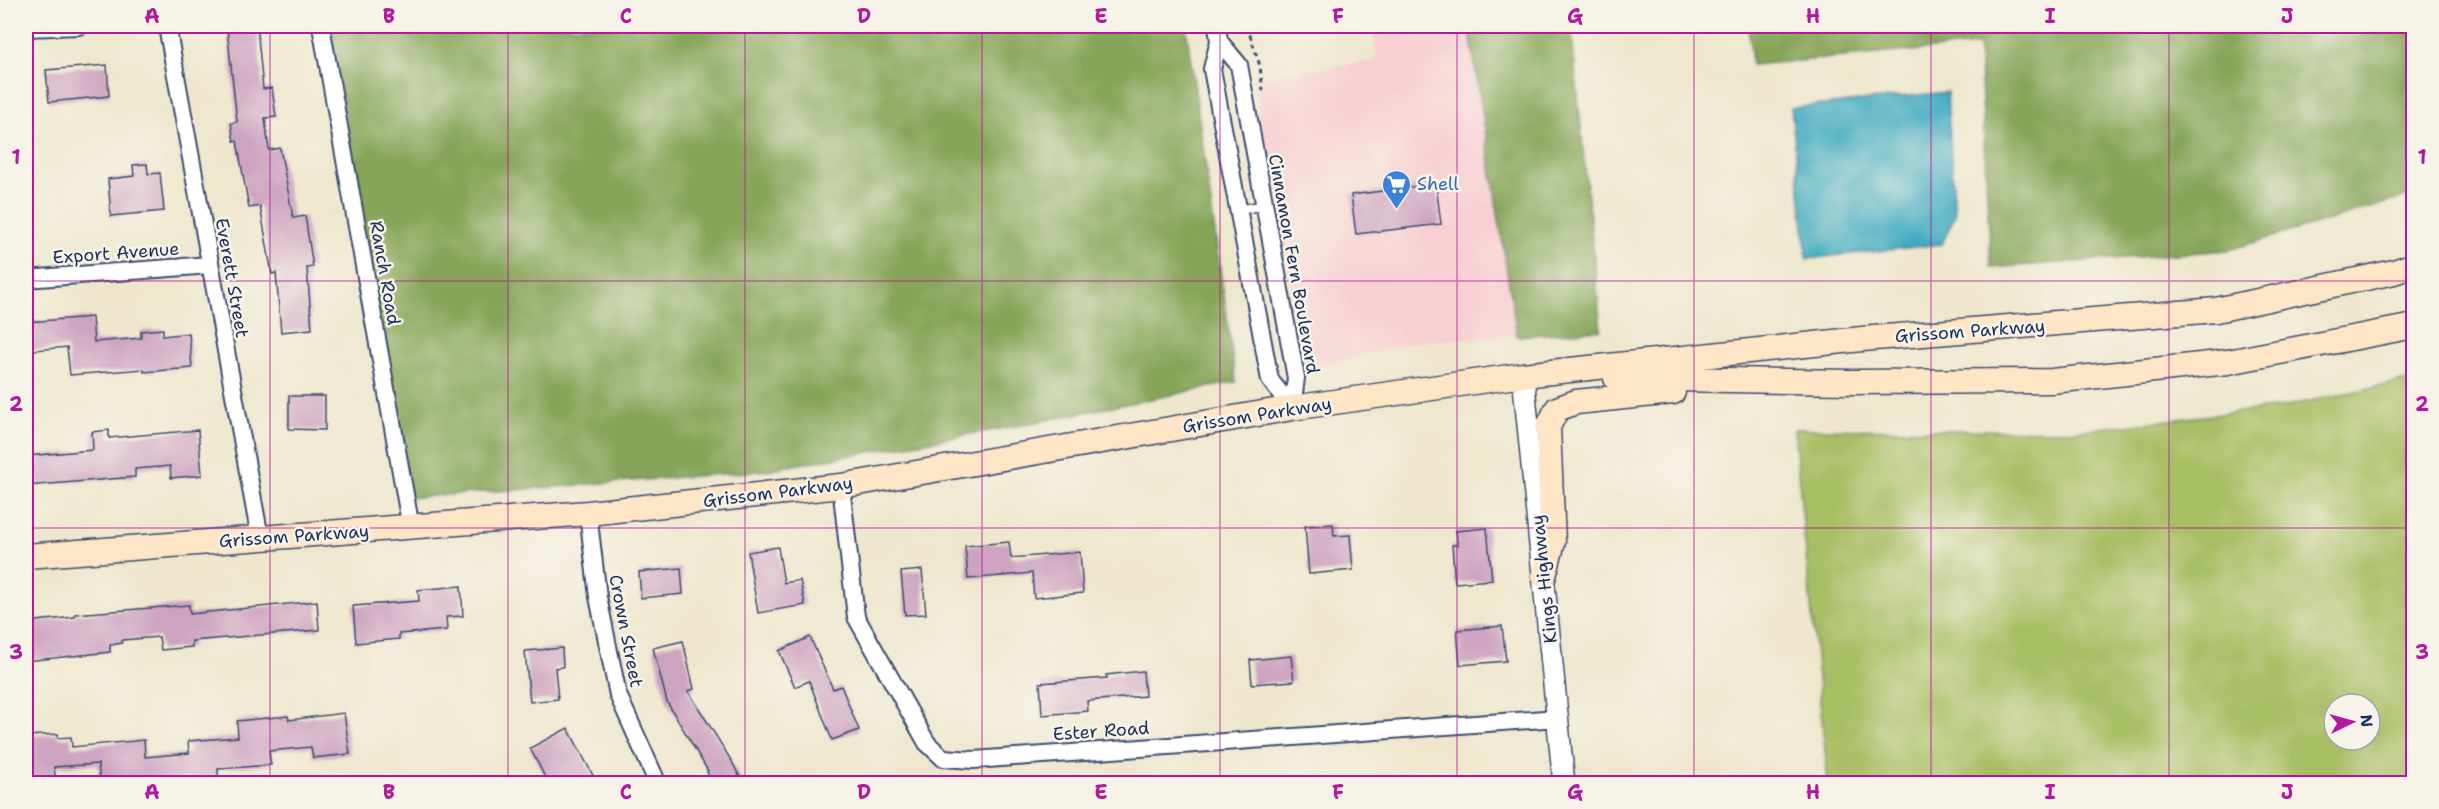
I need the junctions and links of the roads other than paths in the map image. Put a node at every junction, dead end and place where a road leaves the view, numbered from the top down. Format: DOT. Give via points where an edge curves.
graph roads {
  1 [pos="79,26"];
  2 [pos="167,26"];
  3 [pos="321,26"];
  4 [pos="26,28"];
  5 [pos="1218,33"];
  6 [pos="1265,206"];
  7 [pos="1238,210"];
  8 [pos="210,265"];
  9 [pos="2414,265"];
  10 [pos="26,279"];
  11 [pos="2414,326"];
  12 [pos="1524,375"];
  13 [pos="1732,381"];
  14 [pos="1292,408"];
  15 [pos="841,486"];
  16 [pos="588,513"];
  17 [pos="411,528"];
  18 [pos="260,538"];
  19 [pos="26,556"];
  20 [pos="1544,576"];
  21 [pos="1558,718"];
  22 [pos="658,783"];
  23 [pos="1564,783"];
  1 -- 4 [label="street"];
  2 -- 8 [label="street, Everett Street"];
  3 -- 17 [label="street, Ranch Road"];
  5 -- 6 [label="street, Cinnamon Fern Boulevard" via="1239,65"];
  5 -- 7 [label="street, Cinnamon Fern Boulevard" via="1212,69"];
  6 -- 7 [label="lane"];
  6 -- 14 [label="street, Cinnamon Fern Boulevard" via="1296,378"];
  7 -- 14 [label="street, Cinnamon Fern Boulevard" via="1270,380"];
  8 -- 10 [label="street, Export Avenue"];
  8 -- 18 [label="street, Everett Street"];
  9 -- 12 [label="main road, Grissom Parkway" via="2216,310 1862,339"];
  11 -- 13 [label="main road, Grissom Parkway" via="2228,362 2052,381"];
  12 -- 13 [label="main road, Grissom Parkway"];
  12 -- 14 [label="main road, Grissom Parkway"];
  12 -- 20 [label="street, Kings Highway"];
  13 -- 20 [label="main road" via="1677,392 1576,402 1557,409 1548,427 1553,542"];
  14 -- 15 [label="main road, Grissom Parkway"];
  15 -- 16 [label="main road, Grissom Parkway"];
  15 -- 21 [label="street, Ester Road" via="856,617 927,743 943,758 986,759"];
  16 -- 17 [label="main road, Grissom Parkway"];
  16 -- 22 [label="street, Crown Street" via="598,597 618,695"];
  17 -- 18 [label="main road, Grissom Parkway"];
  18 -- 19 [label="main road, Grissom Parkway"];
  20 -- 21 [label="street, Kings Highway"];
  21 -- 23 [label="street, Kings Highway"];
}
